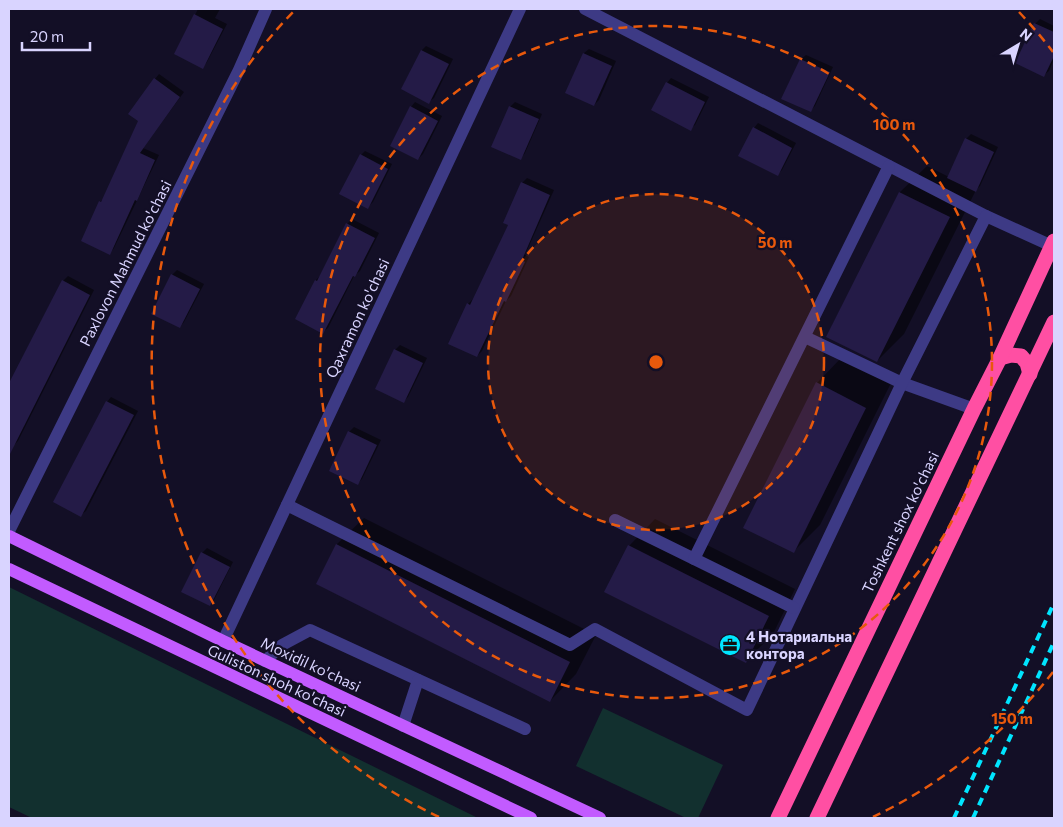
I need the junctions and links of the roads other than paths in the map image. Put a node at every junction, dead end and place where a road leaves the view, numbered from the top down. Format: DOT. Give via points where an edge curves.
graph roads {
  1 [pos="266,9"];
  2 [pos="520,9"];
  3 [pos="585,9"];
  4 [pos="889,166"];
  5 [pos="986,216"];
  6 [pos="1053,244"];
  7 [pos="1054,322"];
  8 [pos="805,337"];
  9 [pos="1000,358"];
  10 [pos="1030,374"];
  11 [pos="902,383"];
  12 [pos="974,409"];
  13 [pos="287,505"];
  14 [pos="615,520"];
  15 [pos="9,531"];
  16 [pos="9,536"];
  17 [pos="694,559"];
  18 [pos="9,569"];
  19 [pos="794,608"];
  20 [pos="223,641"];
  21 [pos="265,661"];
  22 [pos="418,680"];
  23 [pos="403,726"];
  24 [pos="525,729"];
  25 [pos="531,818"];
  26 [pos="600,818"];
  27 [pos="778,818"];
  28 [pos="817,818"];
  1 -- 15 [label="street, Paxlovon Mahmud ko'chasi" via="239,70"];
  2 -- 13 [label="street, Qaxramon ko'chasi"];
  3 -- 4 [label="street"];
  4 -- 5 [label="street"];
  4 -- 8 [label="street"];
  5 -- 6 [label="street"];
  5 -- 11 [label="street"];
  6 -- 9 [label="highway, Toshkent shox ko'chasi"];
  7 -- 10 [label="highway"];
  8 -- 11 [label="street"];
  8 -- 17 [label="street"];
  9 -- 10 [label="highway" via="1021,356"];
  9 -- 12 [label="highway, Toshkent shox ko'chasi"];
  10 -- 28 [label="highway"];
  11 -- 12 [label="street"];
  11 -- 19 [label="street"];
  12 -- 27 [label="highway, Toshkent shox ko'chasi"];
  13 -- 19 [label="street" via="570,645 595,629 747,710"];
  13 -- 20 [label="street, Qaxramon ko'chasi"];
  14 -- 17 [label="street"];
  16 -- 20 [label="main road, Moxidil ko'chasi"];
  17 -- 19 [label="street"];
  18 -- 25 [label="main road, Guliston shoh ko'chasi"];
  20 -- 21 [label="main road, Moxidil ko'chasi"];
  21 -- 22 [label="street" via="282,645 310,630"];
  21 -- 23 [label="main road, Moxidil ko'chasi"];
  22 -- 23 [label="street"];
  22 -- 24 [label="street"];
  23 -- 26 [label="main road, Moxidil ko'chasi"];
}
